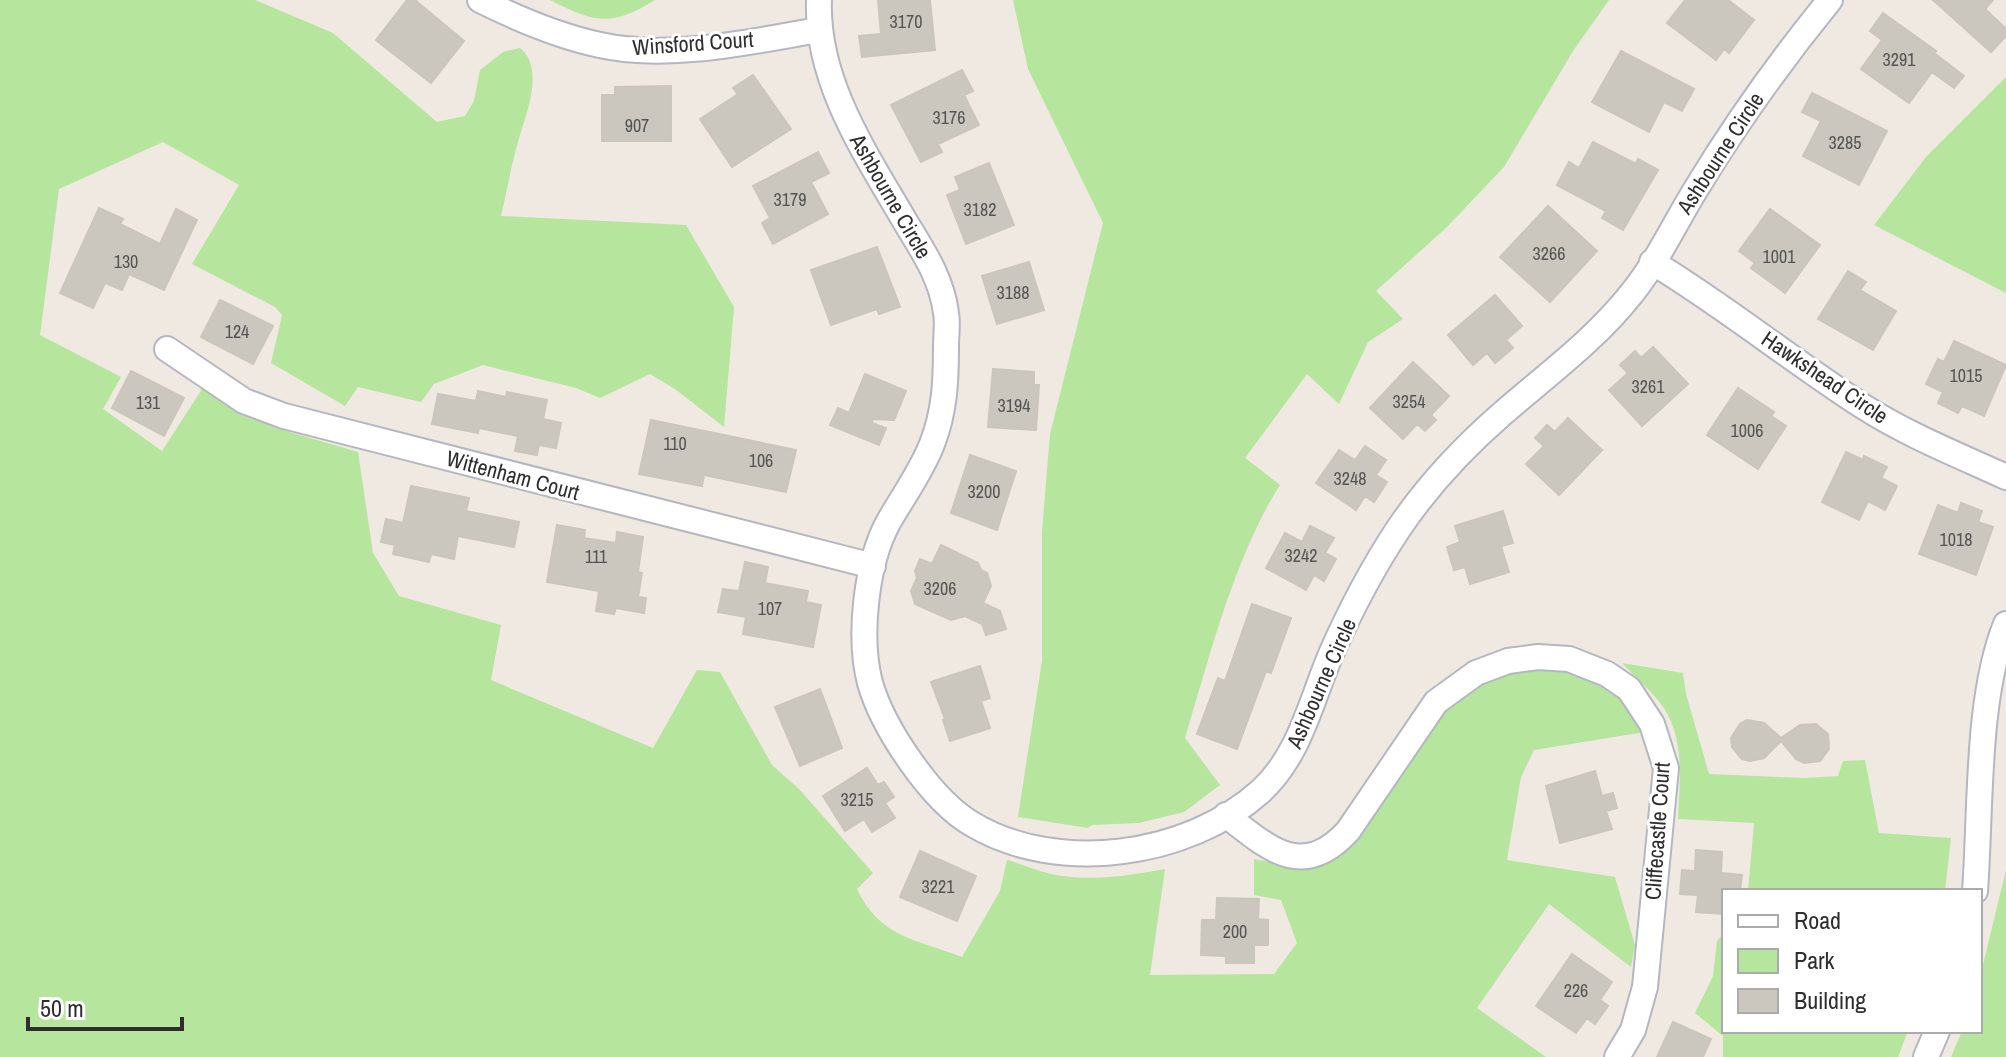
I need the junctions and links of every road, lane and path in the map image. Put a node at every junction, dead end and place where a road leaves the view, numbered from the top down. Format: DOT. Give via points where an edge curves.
graph roads {
  1 [pos="480,0"];
  2 [pos="819,0"];
  3 [pos="1830,0"];
  4 [pos="818,30"];
  5 [pos="1652,262"];
  6 [pos="167,349"];
  7 [pos="2006,477"];
  8 [pos="873,566"];
  9 [pos="2006,624"];
  10 [pos="1226,815"];
  11 [pos="1975,889"];
  12 [pos="1936,1033"];
  13 [pos="1617,1057"];
  14 [pos="1926,1057"];
  1 -- 4 [label="street, Winsford Court" via="517,19 601,46 643,50 722,46"];
  2 -- 4 [label="street, Ashbourne Circle"];
  3 -- 5 [label="street, Ashbourne Circle" via="1782,59"];
  4 -- 8 [label="street, Ashbourne Circle" via="830,79 854,132 934,269 946,313 941,415 906,497 887,523"];
  5 -- 7 [label="street, Hawkshead Circle" via="1864,407"];
  5 -- 10 [label="street, Ashbourne Circle" via="1635,291 1583,347 1436,478 1373,570 1286,761 1262,790"];
  6 -- 8 [label="street, Wittenham Court" via="244,401 298,420"];
  8 -- 10 [label="street, Ashbourne Circle" via="866,599 871,685 906,758 965,820 994,836 1031,846 1107,854 1168,842"];
  9 -- 11 [label="street" via="1984,731"];
  10 -- 13 [label="street, Cliffecastle Court" via="1271,850 1314,856 1333,847 1348,831 1436,702 1476,673 1538,657 1569,659 1607,674 1629,689 1646,715 1666,768 1645,987 1633,1030"];
  12 -- 14 [label="street"];
}
